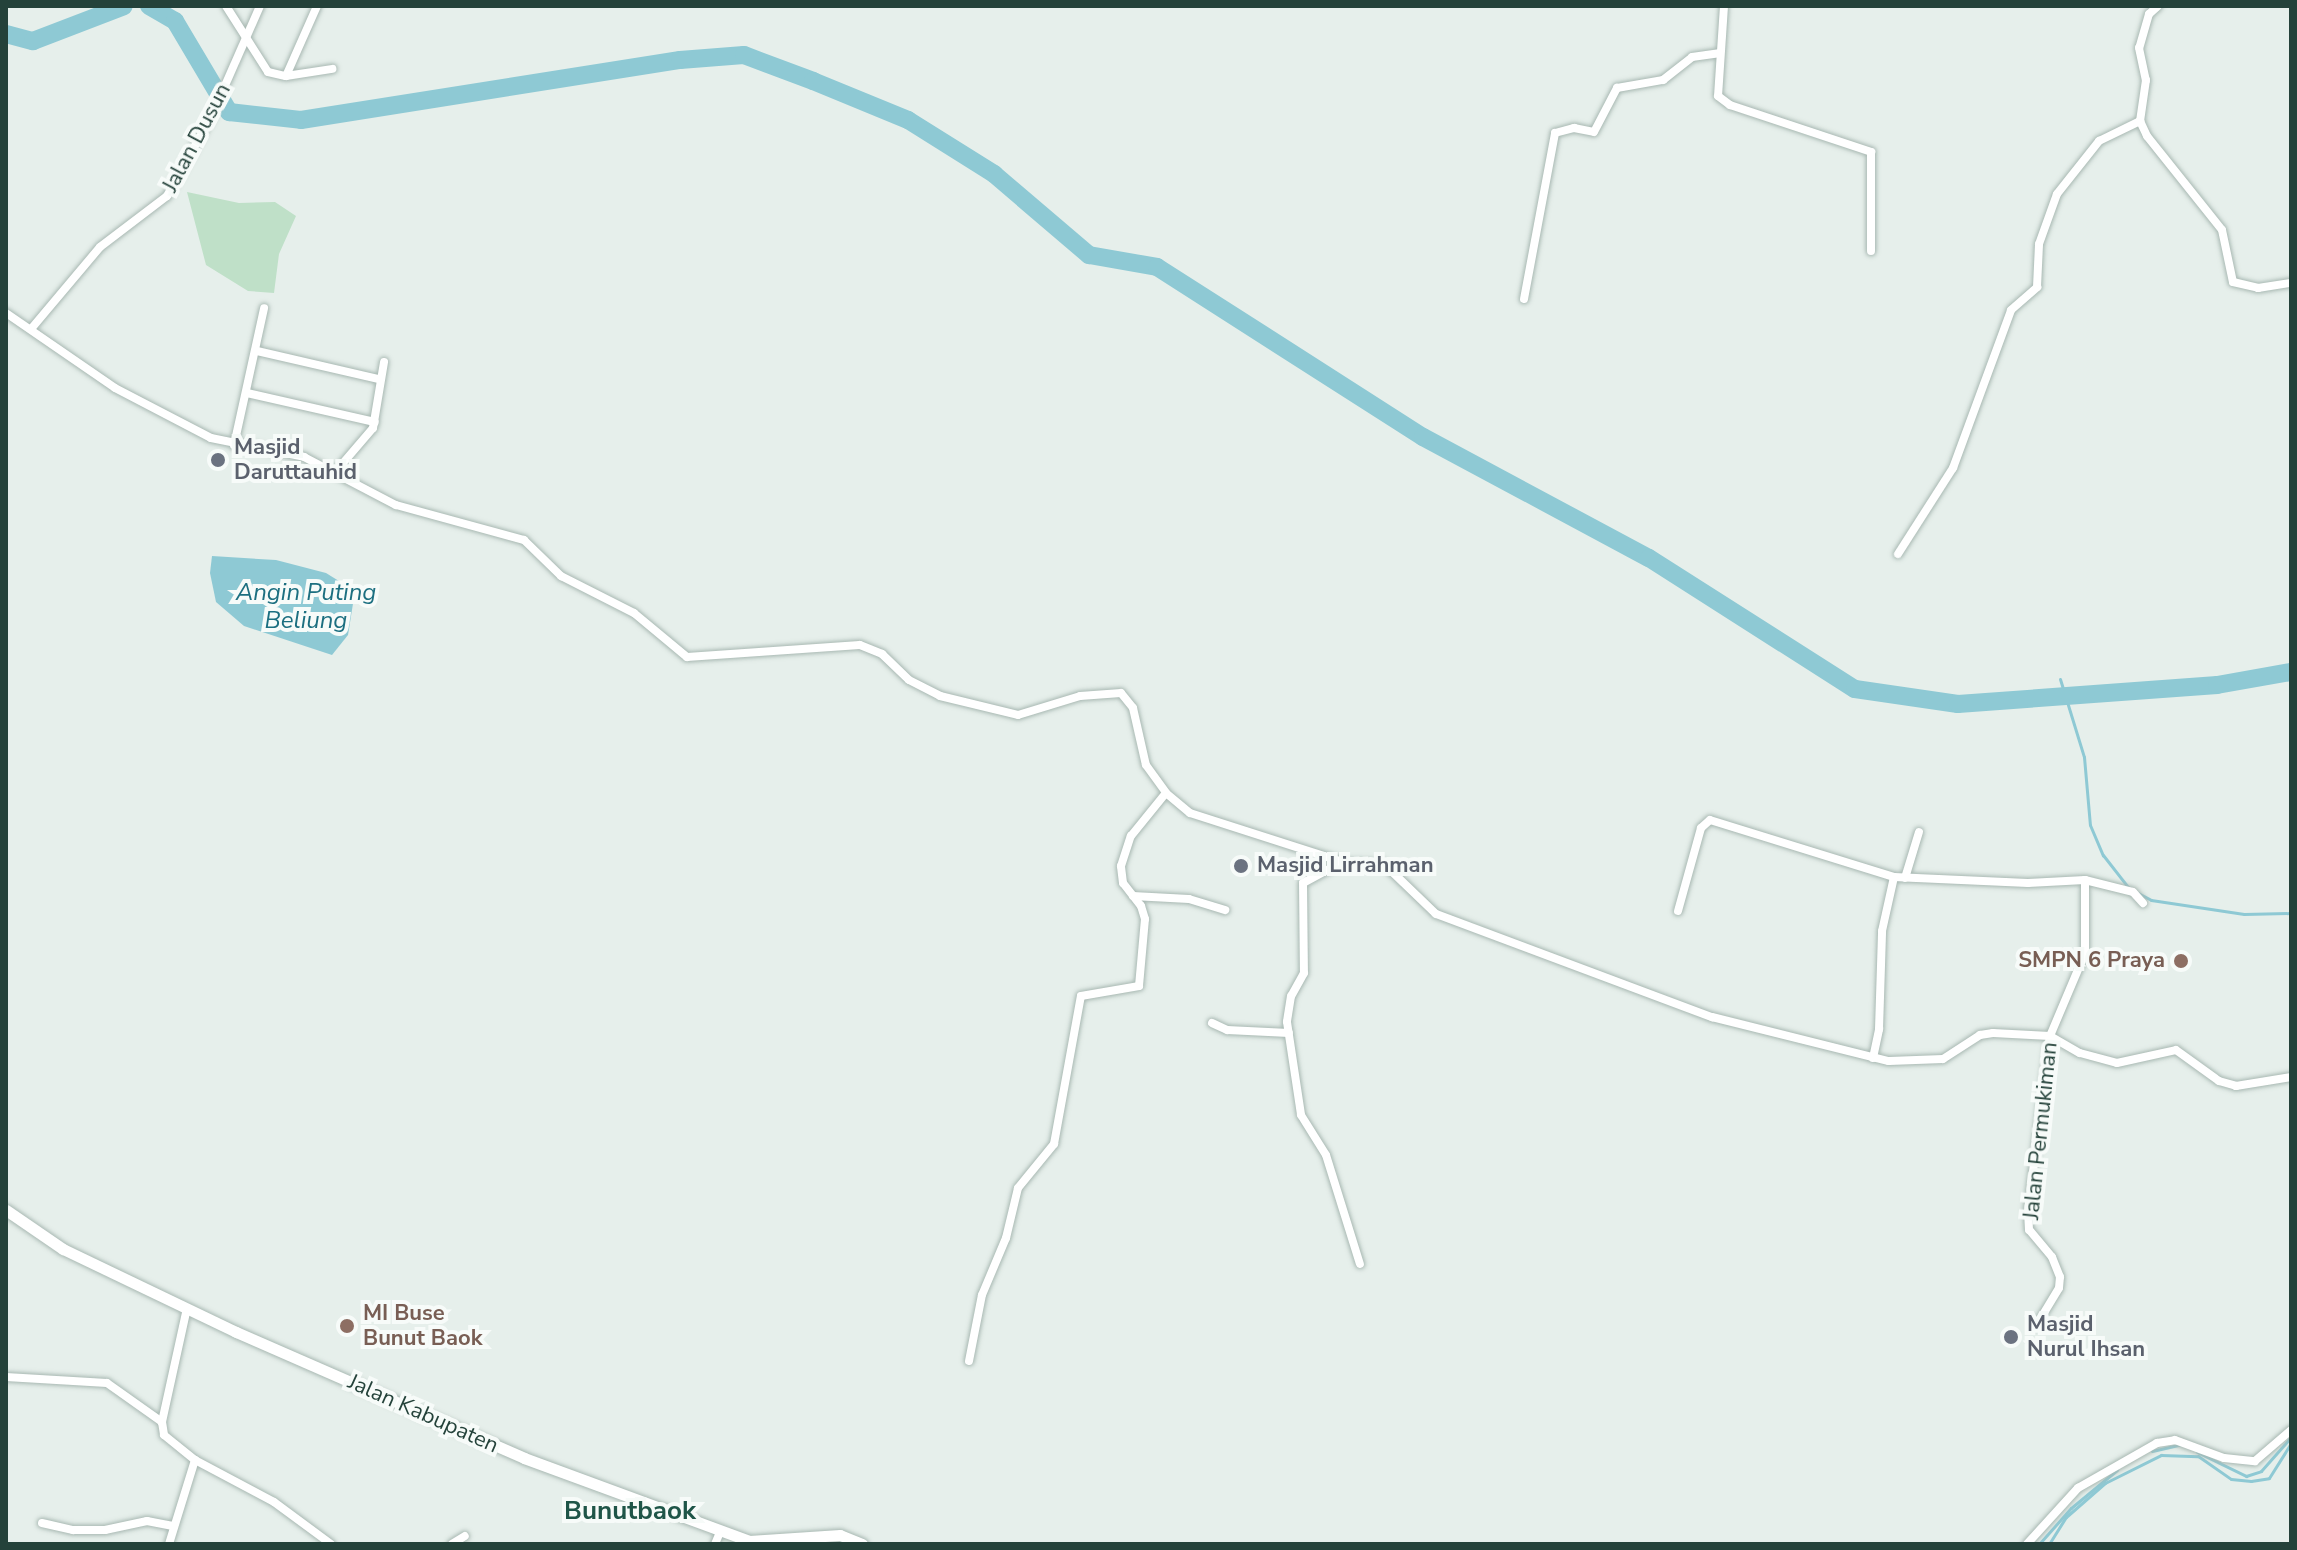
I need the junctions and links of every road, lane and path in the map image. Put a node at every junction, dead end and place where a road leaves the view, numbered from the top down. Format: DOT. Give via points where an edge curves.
graph roads {
  1 [pos="226,6"];
  2 [pos="260,6"];
  3 [pos="317,6"];
  4 [pos="1724,6"];
  5 [pos="2158,6"];
  6 [pos="246,36"];
  7 [pos="1719,53"];
  8 [pos="332,69"];
  9 [pos="286,76"];
  10 [pos="2140,121"];
  11 [pos="1871,251"];
  12 [pos="2291,283"];
  13 [pos="1524,299"];
  14 [pos="264,308"];
  15 [pos="6,313"];
  16 [pos="31,329"];
  17 [pos="257,351"];
  18 [pos="384,362"];
  19 [pos="378,379"];
  20 [pos="247,393"];
  21 [pos="375,422"];
  22 [pos="234,445"];
  23 [pos="337,470"];
  24 [pos="1898,554"];
  25 [pos="1166,793"];
  26 [pos="1919,832"];
  27 [pos="1343,862"];
  28 [pos="1894,877"];
  29 [pos="1905,878"];
  30 [pos="2085,880"];
  31 [pos="1133,896"];
  32 [pos="2143,903"];
  33 [pos="1225,910"];
  34 [pos="1678,911"];
  35 [pos="1212,1023"];
  36 [pos="1289,1033"];
  37 [pos="2050,1036"];
  38 [pos="1873,1058"];
  39 [pos="2291,1077"];
  40 [pos="6,1210"];
  41 [pos="1360,1264"];
  42 [pos="187,1308"];
  43 [pos="2036,1326"];
  44 [pos="969,1361"];
  45 [pos="6,1377"];
  46 [pos="162,1422"];
  47 [pos="2291,1430"];
  48 [pos="195,1460"];
  49 [pos="42,1523"];
  50 [pos="172,1526"];
  51 [pos="465,1536"];
  52 [pos="718,1538"];
  53 [pos="169,1544"];
  54 [pos="331,1544"];
  55 [pos="452,1544"];
  56 [pos="862,1544"];
  57 [pos="2027,1544"];
  1 -- 6 [label="street"];
  2 -- 6 [label="street, Jalan Dusun"];
  3 -- 9 [label="street"];
  4 -- 7 [label="street"];
  5 -- 10 [label="street" via="2141,31 2146,80"];
  6 -- 9 [label="street" via="268,72"];
  6 -- 16 [label="street, Jalan Dusun" via="212,115 167,196 100,247"];
  7 -- 11 [label="street" via="1716,91 1722,101 1871,152"];
  7 -- 13 [label="street" via="1692,57 1663,80 1617,88 1594,132 1574,128 1555,133"];
  8 -- 9 [label="street"];
  10 -- 12 [label="street" via="2222,230 2233,282 2258,288"];
  10 -- 24 [label="street" via="2099,141 2057,194 2039,244 2037,287 2011,310 1953,468"];
  14 -- 17 [label="street"];
  15 -- 16 [label="street"];
  16 -- 22 [label="street" via="115,388"];
  17 -- 19 [label="street"];
  17 -- 20 [label="street"];
  18 -- 19 [label="street"];
  19 -- 21 [label="street"];
  20 -- 21 [label="street"];
  20 -- 22 [label="street"];
  21 -- 23 [label="street"];
  22 -- 23 [label="street" via="304,457"];
  23 -- 25 [label="street" via="396,505 521,539 561,576 634,613 687,657 860,645 882,654 909,680 940,696 1018,715 1080,696 1121,693 1133,708 1146,765"];
  25 -- 27 [label="street" via="1203,819"];
  25 -- 31 [label="street" via="1125,849 1123,883"];
  26 -- 29 [label="street"];
  27 -- 36 [label="street" via="1303,883 1304,973 1287,1010"];
  27 -- 38 [label="street" via="1384,864 1436,914 1532,951 1757,1031"];
  28 -- 29 [label="street"];
  28 -- 34 [label="street" via="1710,820 1701,828"];
  28 -- 38 [label="street" via="1883,921"];
  29 -- 30 [label="street"];
  30 -- 32 [label="street" via="2133,892"];
  30 -- 37 [label="street, Jalan Permukiman" via="2085,953"];
  31 -- 33 [label="street" via="1189,899"];
  31 -- 44 [label="street" via="1145,919 1139,986 1081,996 1054,1144 1018,1188 1006,1238 982,1295"];
  35 -- 36 [label="street" via="1227,1030"];
  36 -- 41 [label="street" via="1301,1115 1326,1155"];
  37 -- 38 [label="street" via="1986,1033 1929,1063"];
  37 -- 39 [label="street" via="2080,1053 2117,1063 2176,1050 2219,1081 2236,1086"];
  37 -- 43 [label="street, Jalan Permukiman" via="2028,1212 2029,1230 2052,1257 2060,1277"];
  40 -- 42 [label="street, Jalan Kabupaten" via="63,1249"];
  42 -- 46 [label="street"];
  42 -- 52 [label="street, Jalan Kabupaten" via="440,1424"];
  45 -- 46 [label="street" via="107,1383"];
  46 -- 48 [label="street" via="164,1435"];
  47 -- 57 [label="street" via="2255,1461 2224,1458 2175,1440 2157,1443 2078,1488"];
  48 -- 50 [label="street"];
  48 -- 54 [label="street" via="274,1502"];
  49 -- 50 [label="street" via="73,1530 147,1521"];
  50 -- 53 [label="street"];
  51 -- 55 [label="street"];
  52 -- 56 [label="street, Jalan Kabupaten" via="759,1543 840,1535"];
}
